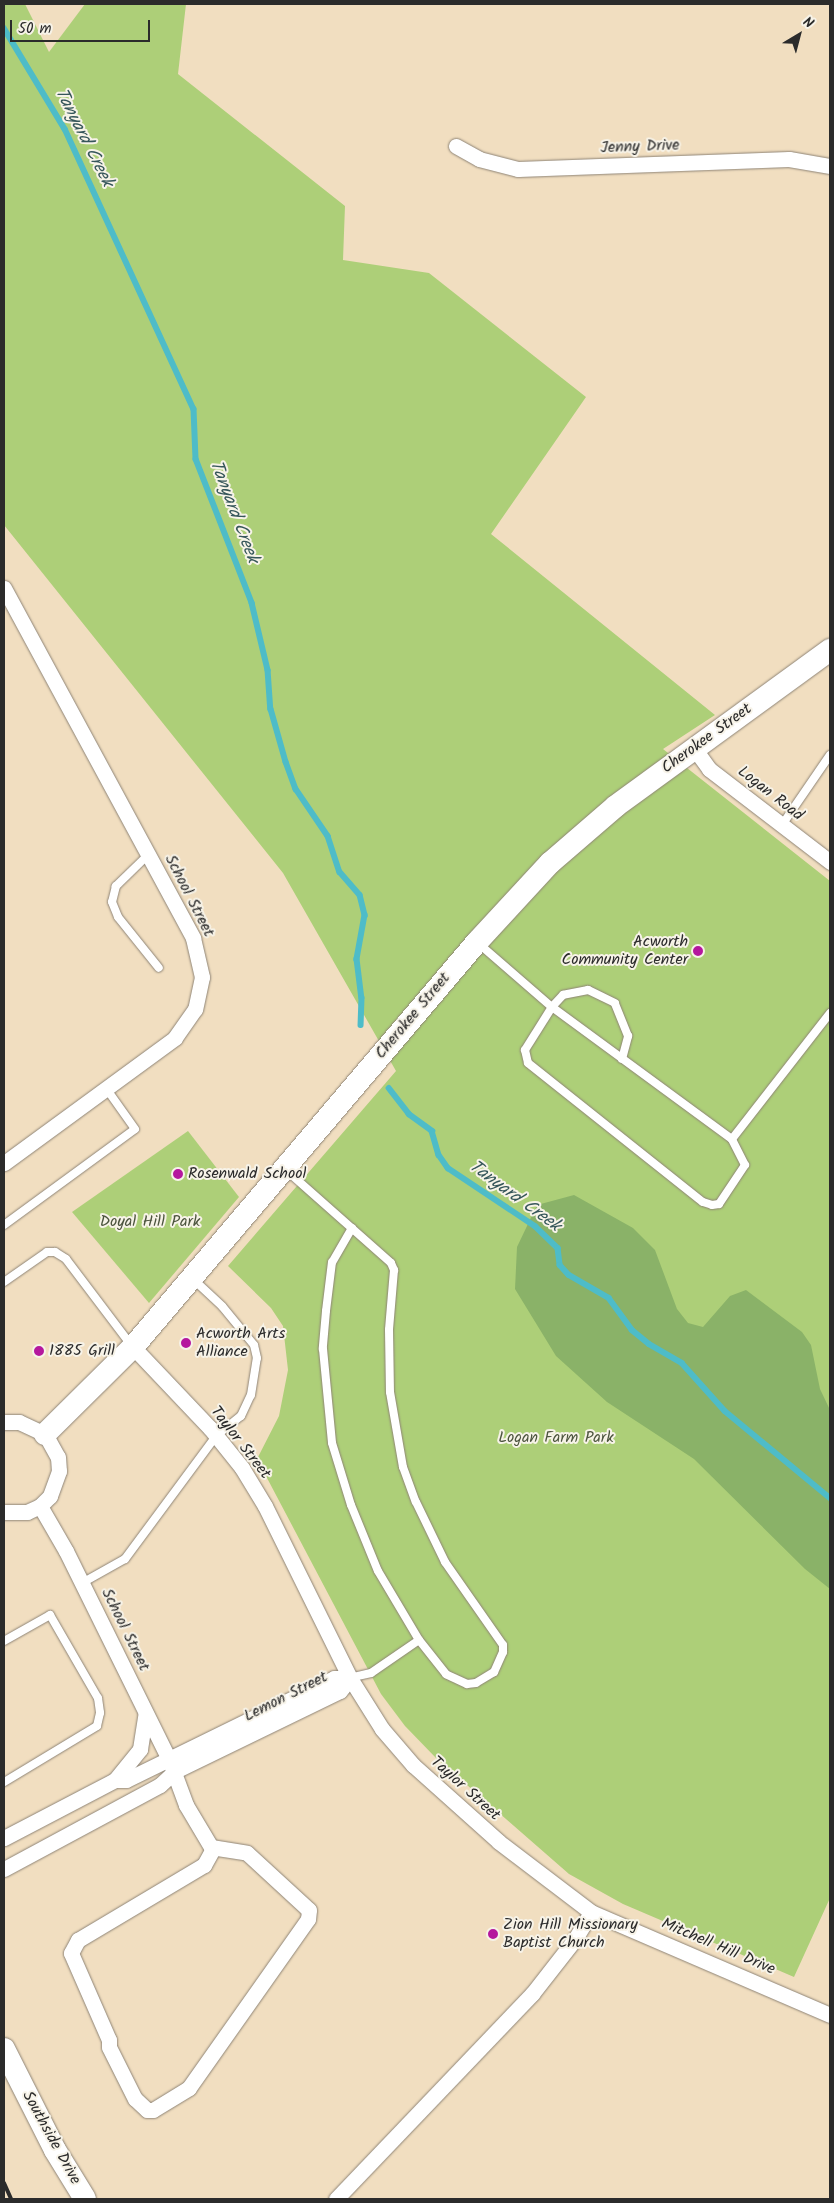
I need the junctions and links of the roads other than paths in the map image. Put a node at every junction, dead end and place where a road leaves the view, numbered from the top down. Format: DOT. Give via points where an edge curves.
graph roads {
  1 [pos="456,146"];
  2 [pos="830,166"];
  3 [pos="4,588"];
  4 [pos="830,650"];
  5 [pos="694,748"];
  6 [pos="830,755"];
  7 [pos="782,825"];
  8 [pos="148,855"];
  9 [pos="830,862"];
  10 [pos="477,942"];
  11 [pos="159,968"];
  12 [pos="552,1007"];
  13 [pos="830,1012"];
  14 [pos="622,1059"];
  15 [pos="106,1088"];
  16 [pos="732,1139"];
  17 [pos="4,1163"];
  18 [pos="284,1169"];
  19 [pos="4,1225"];
  20 [pos="352,1228"];
  21 [pos="191,1278"];
  22 [pos="4,1282"];
  23 [pos="133,1347"];
  24 [pos="4,1422"];
  25 [pos="45,1434"];
  26 [pos="216,1436"];
  27 [pos="40,1506"];
  28 [pos="4,1512"];
  29 [pos="82,1583"];
  30 [pos="419,1640"];
  31 [pos="4,1641"];
  32 [pos="350,1678"];
  33 [pos="146,1713"];
  34 [pos="172,1765"];
  35 [pos="115,1780"];
  36 [pos="4,1782"];
  37 [pos="4,1838"];
  38 [pos="214,1848"];
  39 [pos="4,1869"];
  40 [pos="591,1912"];
  41 [pos="830,2015"];
  42 [pos="4,2049"];
  43 [pos="85,2199"];
  44 [pos="336,2199"];
  1 -- 2 [label="street, Jenny Drive" via="480,159 518,169 789,159"];
  3 -- 8 [label="street, School Street"];
  4 -- 5 [label="street, Cherokee Street"];
  5 -- 7 [label="street, Logan Road" via="710,769"];
  5 -- 10 [label="street, Cherokee Street" via="567,847"];
  6 -- 7 [label="lane"];
  7 -- 9 [label="street, Logan Road"];
  8 -- 11 [label="lane" via="122,879 112,902 118,918"];
  8 -- 15 [label="street, School Street" via="198,951 200,992 191,1018 176,1038"];
  10 -- 12 [label="lane"];
  10 -- 18 [label="street, Cherokee Street"];
  12 -- 14 [label="lane"];
  12 -- 14 [label="lane" via="563,995 588,990 615,1003 628,1036"];
  12 -- 16 [label="lane" via="528,1044 524,1057 528,1063 703,1202 719,1204 745,1165"];
  13 -- 16 [label="lane"];
  14 -- 16 [label="lane"];
  15 -- 17 [label="street, School Street"];
  15 -- 19 [label="lane" via="135,1129"];
  18 -- 20 [label="lane"];
  18 -- 21 [label="street, Cherokee Street"];
  20 -- 30 [label="lane" via="332,1262 326,1311 324,1378 332,1443 351,1505 378,1571"];
  20 -- 30 [label="lane" via="385,1257 394,1270 389,1330 390,1392 403,1467 445,1562 495,1630 503,1652 494,1672 467,1684 446,1674"];
  21 -- 23 [label="street, Cherokee Street"];
  21 -- 26 [label="lane" via="245,1330 257,1358 241,1416"];
  22 -- 23 [label="lane" via="47,1252 55,1252 66,1259"];
  23 -- 25 [label="street, Cherokee Street"];
  23 -- 26 [label="street, Taylor Street"];
  24 -- 25 [label="street" via="20,1422"];
  25 -- 27 [label="street" via="53,1444 59,1471 50,1496"];
  26 -- 29 [label="lane" via="125,1559"];
  26 -- 32 [label="street, Taylor Street" via="242,1468 265,1506"];
  27 -- 28 [label="street" via="27,1512"];
  27 -- 29 [label="street, School Street"];
  29 -- 33 [label="street, School Street"];
  30 -- 32 [label="lane" via="371,1673"];
  31 -- 36 [label="lane" via="50,1615 98,1698 100,1713 97,1726"];
  32 -- 34 [label="street, Lemon Street" via="340,1691"];
  32 -- 40 [label="street, Taylor Street" via="382,1729 413,1765 498,1842"];
  33 -- 34 [label="street, School Street"];
  33 -- 35 [label="street" via="140,1749"];
  34 -- 35 [label="street, Lemon Street" via="126,1780"];
  34 -- 38 [label="street, School Street" via="186,1805"];
  34 -- 39 [label="street, Lemon Street" via="160,1786"];
  35 -- 37 [label="street, Lemon Street"];
  38 -- 38 [label="street" via="247,1853 310,1910 310,1914 190,2088 153,2110 147,2110 134,2100 109,2047 110,2040 74,1966 73,1946 88,1933 204,1865"];
  40 -- 41 [label="street, Mitchell Hill Drive"];
  40 -- 44 [label="street" via="575,1939 532,1994"];
  42 -- 43 [label="street, Southside Drive" via="55,2150"];
}
